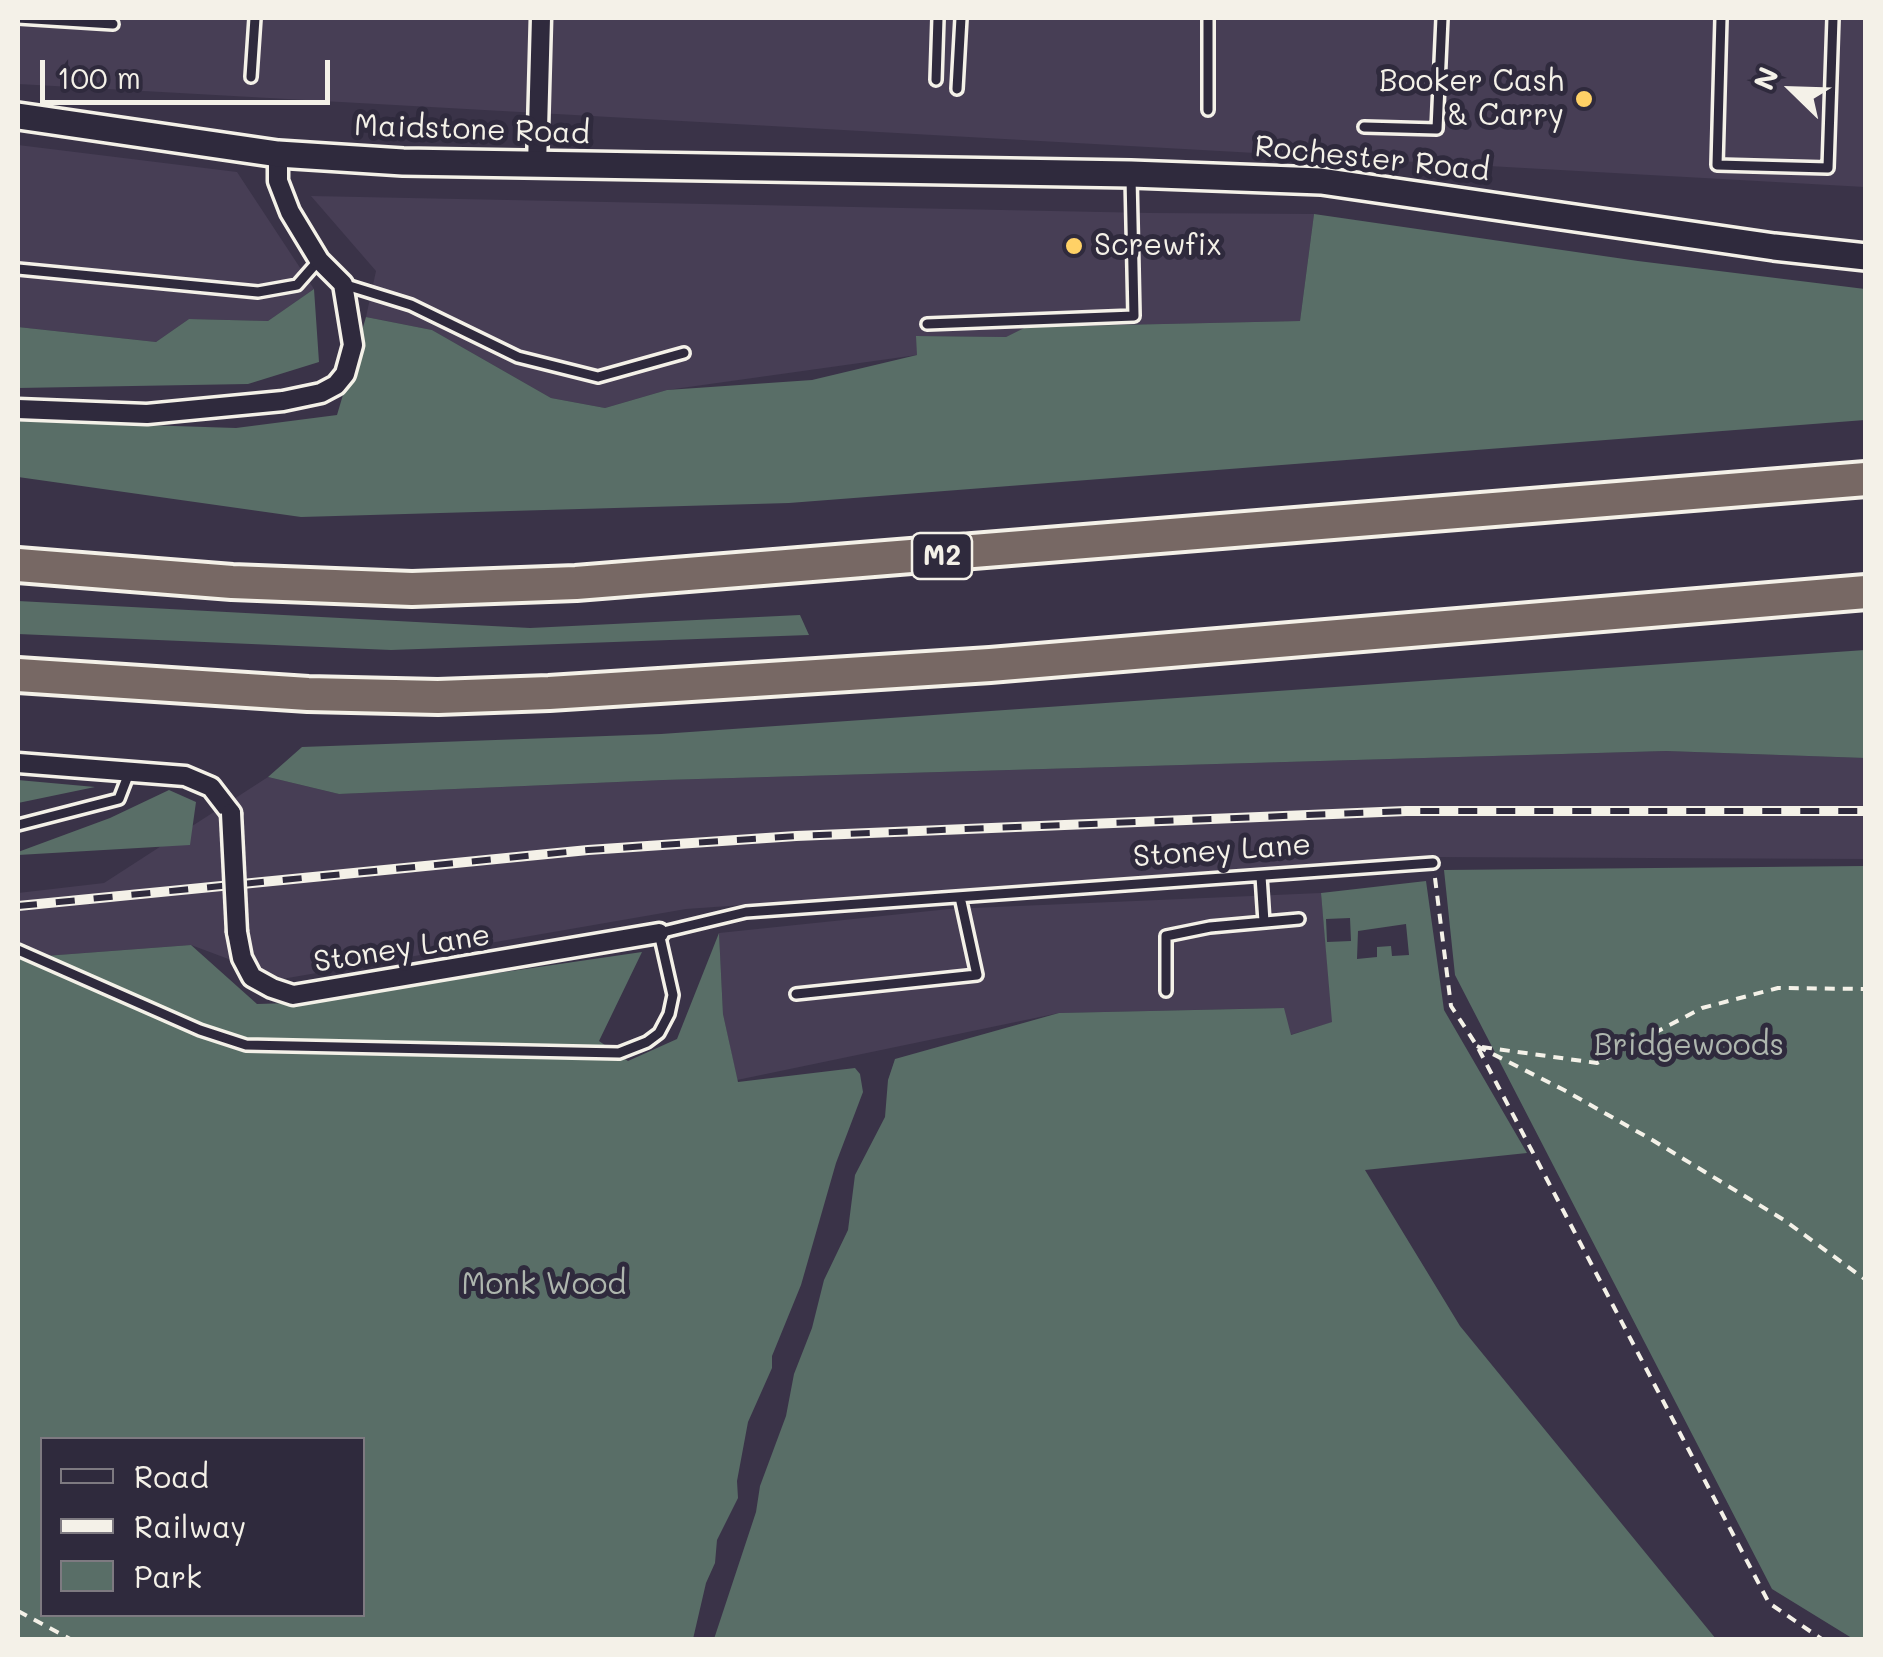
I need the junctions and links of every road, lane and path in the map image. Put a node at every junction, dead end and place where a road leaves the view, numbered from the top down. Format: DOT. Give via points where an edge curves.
graph roads {
  1 [pos="18,18"];
  2 [pos="255,18"];
  3 [pos="541,18"];
  4 [pos="938,18"];
  5 [pos="962,18"];
  6 [pos="1208,18"];
  7 [pos="1442,18"];
  8 [pos="1721,18"];
  9 [pos="1833,18"];
  10 [pos="112,24"];
  11 [pos="251,77"];
  12 [pos="936,80"];
  13 [pos="956,90"];
  14 [pos="1208,110"];
  15 [pos="18,116"];
  16 [pos="1364,127"];
  17 [pos="278,154"];
  18 [pos="537,166"];
  19 [pos="868,172"];
  20 [pos="1131,174"];
  21 [pos="1866,257"];
  22 [pos="320,260"];
  23 [pos="18,269"];
  24 [pos="343,284"];
  25 [pos="928,324"];
  26 [pos="684,353"];
  27 [pos="18,409"];
  28 [pos="1866,479"];
  29 [pos="18,566"];
  30 [pos="1866,592"];
  31 [pos="18,676"];
  32 [pos="18,763"];
  33 [pos="130,774"];
  34 [pos="18,825"];
  35 [pos="1432,863"];
  36 [pos="1262,876"];
  37 [pos="960,897"];
  38 [pos="1299,919"];
  39 [pos="1264,922"];
  40 [pos="660,933"];
  41 [pos="18,950"];
  42 [pos="1866,989"];
  43 [pos="1166,991"];
  44 [pos="796,994"];
  45 [pos="1477,1046"];
  46 [pos="1866,1280"];
  47 [pos="18,1611"];
  48 [pos="72,1640"];
  49 [pos="1823,1640"];
  1 -- 10 [label="lane"];
  2 -- 11 [label="lane"];
  3 -- 18 [label="street"];
  4 -- 12 [label="lane"];
  5 -- 13 [label="lane"];
  6 -- 14 [label="lane"];
  7 -- 16 [label="lane" via="1437,129"];
  8 -- 9 [label="lane" via="1717,165 1828,168"];
  15 -- 17 [label="main road, Maidstone Road"];
  17 -- 18 [label="main road, Maidstone Road"];
  17 -- 22 [label="street" via="281,194"];
  18 -- 19 [label="main road, Maidstone Road"];
  19 -- 20 [label="main road, Rochester Road"];
  20 -- 21 [label="main road, Rochester Road" via="1322,181"];
  20 -- 25 [label="lane" via="1134,316"];
  22 -- 23 [label="lane" via="297,285 258,292"];
  22 -- 24 [label="street"];
  24 -- 26 [label="lane" via="410,305 518,357 598,377"];
  24 -- 27 [label="street" via="352,346 345,374 321,393 147,414"];
  28 -- 29 [label="highway, M2" via="576,583 394,588"];
  30 -- 31 [label="highway" via="990,665 549,694 308,694"];
  32 -- 33 [label="street, Stoney Lane"];
  33 -- 34 [label="lane" via="119,799"];
  33 -- 40 [label="street, Stoney Lane, bridge" via="185,776 211,787 231,813 242,958 252,977 292,995"];
  35 -- 36 [label="lane, Stoney Lane"];
  35 -- 45 [label="path" via="1451,1006"];
  36 -- 37 [label="lane, Stoney Lane"];
  36 -- 39 [label="lane"];
  37 -- 40 [label="lane, Stoney Lane" via="746,912"];
  37 -- 44 [label="lane" via="976,975"];
  38 -- 39 [label="lane"];
  39 -- 43 [label="lane" via="1166,936"];
  40 -- 41 [label="lane" via="673,994 669,1014 659,1033 618,1053 246,1045"];
  42 -- 45 [label="path" via="1778,988 1702,1008 1597,1063"];
  45 -- 46 [label="path" via="1670,1151 1784,1220"];
  45 -- 49 [label="path" via="1768,1603"];
  47 -- 48 [label="path"];
}
